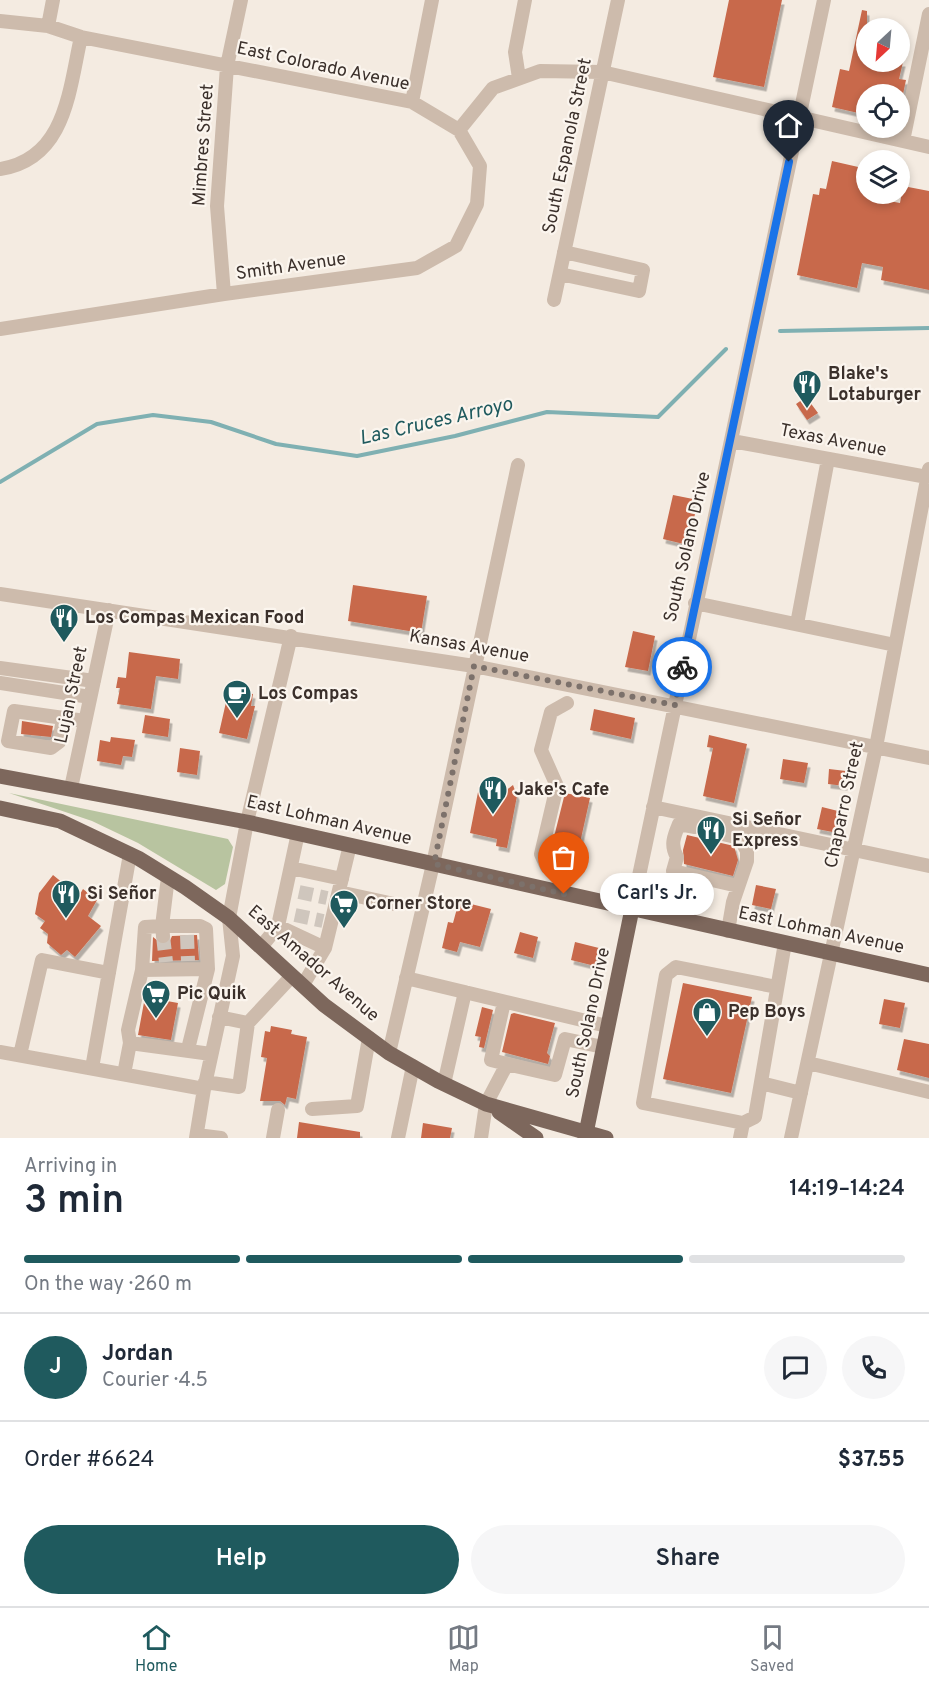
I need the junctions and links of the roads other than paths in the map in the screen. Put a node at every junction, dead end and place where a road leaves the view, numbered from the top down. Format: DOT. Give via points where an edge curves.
graph roads {
  1 [pos="53,0"];
  2 [pos="241,0"];
  3 [pos="432,0"];
  4 [pos="525,0"];
  5 [pos="618,0"];
  6 [pos="824,0"];
  7 [pos="929,14"];
  8 [pos="0,21"];
  9 [pos="48,26"];
  10 [pos="81,37"];
  11 [pos="227,66"];
  12 [pos="602,72"];
  13 [pos="519,78"];
  14 [pos="412,102"];
  15 [pos="799,116"];
  16 [pos="459,130"];
  17 [pos="903,141"];
  18 [pos="929,147"];
  19 [pos="0,169"];
  20 [pos="564,252"];
  21 [pos="560,274"];
  22 [pos="224,294"];
  23 [pos="554,300"];
  24 [pos="0,330"];
  25 [pos="732,441"];
  26 [pos="828,459"];
  27 [pos="518,465"];
  28 [pos="928,473"];
  29 [pos="0,594"];
  30 [pos="695,603"];
  31 [pos="109,610"];
  32 [pos="797,624"];
  33 [pos="291,636"];
  34 [pos="895,645"];
  35 [pos="474,666"];
  36 [pos="0,668"];
  37 [pos="94,681"];
  38 [pos="0,683"];
  39 [pos="90,697"];
  40 [pos="567,703"];
  41 [pos="675,705"];
  42 [pos="63,719"];
  43 [pos="85,721"];
  44 [pos="876,747"];
  45 [pos="929,758"];
  46 [pos="0,776"];
  47 [pos="70,788"];
  48 [pos="653,807"];
  49 [pos="0,808"];
  50 [pos="247,822"];
  51 [pos="676,830"];
  52 [pos="648,831"];
  53 [pos="298,833"];
  54 [pos="350,845"];
  55 [pos="855,850"];
  56 [pos="130,854"];
  57 [pos="434,864"];
  58 [pos="929,866"];
  59 [pos="547,867"];
  60 [pos="291,868"];
  61 [pos="168,876"];
  62 [pos="738,886"];
  63 [pos="336,892"];
  64 [pos="394,904"];
  65 [pos="632,909"];
  66 [pos="281,911"];
  67 [pos="295,915"];
  68 [pos="229,918"];
  69 [pos="278,926"];
  70 [pos="728,930"];
  71 [pos="163,931"];
  72 [pos="784,943"];
  73 [pos="261,947"];
  74 [pos="325,948"];
  75 [pos="833,952"];
  76 [pos="208,969"];
  77 [pos="142,970"];
  78 [pos="109,973"];
  79 [pos="929,975"];
  80 [pos="406,978"];
  81 [pos="298,980"];
  82 [pos="201,987"];
  83 [pos="777,987"];
  84 [pos="225,990"];
  85 [pos="465,992"];
  86 [pos="504,1002"];
  87 [pos="219,1017"];
  88 [pos="248,1023"];
  89 [pos="608,1026"];
  90 [pos="369,1038"];
  91 [pos="130,1043"];
  92 [pos="603,1047"];
  93 [pos="188,1049"];
  94 [pos="0,1052"];
  95 [pos="212,1053"];
  96 [pos="389,1053"];
  97 [pos="20,1055"];
  98 [pos="808,1063"];
  99 [pos="507,1064"];
  100 [pos="412,1066"];
  101 [pos="92,1068"];
  102 [pos="124,1074"];
  103 [pos="761,1083"];
  104 [pos="444,1084"];
  105 [pos="205,1085"];
  106 [pos="929,1092"];
  107 [pos="801,1093"];
  108 [pos="486,1104"];
  109 [pos="312,1109"];
  110 [pos="278,1110"];
  111 [pos="743,1123"];
  112 [pos="197,1136"];
  113 [pos="586,1136"];
  114 [pos="221,1138"];
  115 [pos="273,1138"];
  116 [pos="398,1138"];
  117 [pos="481,1138"];
  118 [pos="536,1138"];
  119 [pos="606,1138"];
  120 [pos="740,1138"];
  121 [pos="791,1138"];
  1 -- 9 [label="street"];
  2 -- 11 [label="street, Mimbres Street"];
  3 -- 14 [label="street"];
  4 -- 13 [label="street" via="515,52"];
  5 -- 12 [label="street, South Espanola Street"];
  6 -- 15 [label="street, South Solano Drive"];
  7 -- 17 [label="street"];
  8 -- 9 [label="street, East Colorado Avenue"];
  9 -- 10 [label="street, East Colorado Avenue"];
  10 -- 11 [label="street, East Colorado Avenue"];
  10 -- 19 [label="street" via="63,120 42,151 15,167"];
  11 -- 14 [label="street, East Colorado Avenue"];
  11 -- 22 [label="street, Mimbres Street" via="217,206"];
  12 -- 13 [label="street" via="540,71"];
  12 -- 15 [label="street"];
  12 -- 20 [label="street, South Espanola Street"];
  13 -- 16 [label="street" via="493,88"];
  14 -- 16 [label="street, East Colorado Avenue"];
  15 -- 17 [label="street"];
  15 -- 25 [label="street, South Solano Drive"];
  16 -- 22 [label="street, Smith Avenue" via="480,166 477,204 456,246 417,268"];
  17 -- 18 [label="street"];
  20 -- 21 [label="street, South Espanola Street"];
  20 -- 21 [label="street" via="643,270 639,291"];
  21 -- 23 [label="street, South Espanola Street"];
  22 -- 24 [label="street, Smith Avenue"];
  25 -- 26 [label="street, Texas Avenue"];
  25 -- 30 [label="street, South Solano Drive"];
  26 -- 28 [label="street, Texas Avenue"];
  26 -- 32 [label="street"];
  27 -- 35 [label="street"];
  28 -- 34 [label="street, Chaparro Street"];
  29 -- 31 [label="street, Kansas Avenue"];
  30 -- 32 [label="street"];
  30 -- 41 [label="street, South Solano Drive"];
  31 -- 33 [label="street, Kansas Avenue"];
  31 -- 37 [label="street, Lujan Street"];
  32 -- 34 [label="street"];
  33 -- 35 [label="street, Kansas Avenue"];
  33 -- 50 [label="street"];
  34 -- 44 [label="street, Chaparro Street"];
  35 -- 41 [label="street, Kansas Avenue"];
  35 -- 57 [label="street"];
  36 -- 37 [label="street"];
  37 -- 39 [label="street, Lujan Street"];
  38 -- 39 [label="street"];
  39 -- 43 [label="street, Lujan Street"];
  40 -- 59 [label="street" via="551,712 541,750 557,786 541,854"];
  41 -- 44 [label="street, Kansas Avenue"];
  41 -- 48 [label="street, South Solano Drive"];
  42 -- 43 [label="street"];
  43 -- 47 [label="street, Lujan Street"];
  44 -- 45 [label="street, Kansas Avenue"];
  44 -- 55 [label="street, Chaparro Street"];
  46 -- 47 [label="main road, East Lohman Avenue"];
  47 -- 50 [label="main road, East Lohman Avenue"];
  48 -- 52 [label="street, South Solano Drive"];
  48 -- 55 [label="street"];
  49 -- 56 [label="main road, East Amador Avenue" via="60,821"];
  50 -- 53 [label="main road, East Lohman Avenue"];
  50 -- 68 [label="street"];
  51 -- 52 [label="street"];
  51 -- 62 [label="street" via="674,871"];
  51 -- 62 [label="street" via="700,828 740,838 747,850 747,861"];
  52 -- 65 [label="street, South Solano Drive"];
  53 -- 54 [label="main road, East Lohman Avenue"];
  53 -- 60 [label="street"];
  54 -- 57 [label="main road, East Lohman Avenue"];
  54 -- 63 [label="street"];
  55 -- 58 [label="street"];
  55 -- 75 [label="street, Chaparro Street"];
  56 -- 61 [label="main road, East Amador Avenue"];
  56 -- 78 [label="street"];
  57 -- 65 [label="main road, East Lohman Avenue"];
  57 -- 80 [label="street"];
  60 -- 63 [label="street"];
  60 -- 66 [label="street" via="292,891"];
  61 -- 68 [label="main road, East Amador Avenue"];
  61 -- 71 [label="street"];
  62 -- 70 [label="street"];
  63 -- 64 [label="street"];
  63 -- 74 [label="street" via="327,922"];
  65 -- 70 [label="main road, East Lohman Avenue"];
  65 -- 89 [label="main road, South Solano Drive"];
  66 -- 67 [label="street"];
  66 -- 69 [label="street"];
  68 -- 73 [label="main road, East Amador Avenue"];
  68 -- 84 [label="street" via="233,956"];
  69 -- 73 [label="street"];
  69 -- 74 [label="street"];
  70 -- 72 [label="main road, East Lohman Avenue"];
  71 -- 76 [label="street" via="200,926 206,930"];
  71 -- 77 [label="street" via="145,927"];
  72 -- 75 [label="main road, East Lohman Avenue"];
  72 -- 83 [label="street"];
  73 -- 81 [label="main road, East Amador Avenue"];
  74 -- 81 [label="street"];
  75 -- 79 [label="main road, East Lohman Avenue"];
  75 -- 98 [label="street, Chaparro Street"];
  76 -- 77 [label="street" via="188,965"];
  76 -- 82 [label="street"];
  77 -- 91 [label="street" via="128,1030"];
  78 -- 97 [label="street" via="42,960"];
  78 -- 101 [label="street"];
  80 -- 85 [label="street"];
  80 -- 96 [label="street"];
  81 -- 88 [label="street"];
  81 -- 90 [label="main road, East Amador Avenue"];
  82 -- 84 [label="street"];
  82 -- 93 [label="street"];
  83 -- 103 [label="street"];
  83 -- 111 [label="street" via="676,967 666,975 643,1103"];
  84 -- 87 [label="street"];
  85 -- 86 [label="street"];
  85 -- 104 [label="street"];
  86 -- 89 [label="street"];
  86 -- 99 [label="street" via="491,1059"];
  87 -- 88 [label="street"];
  87 -- 95 [label="street"];
  88 -- 105 [label="street" via="239,1087"];
  89 -- 92 [label="main road, South Solano Drive"];
  90 -- 96 [label="main road, East Amador Avenue"];
  90 -- 109 [label="street" via="357,1106"];
  91 -- 93 [label="street"];
  91 -- 102 [label="street"];
  92 -- 99 [label="street" via="565,1039 555,1075"];
  92 -- 113 [label="main road, South Solano Drive"];
  93 -- 95 [label="street"];
  94 -- 97 [label="street"];
  95 -- 105 [label="street"];
  96 -- 100 [label="main road, East Amador Avenue"];
  97 -- 101 [label="street"];
  98 -- 106 [label="street"];
  98 -- 107 [label="street, Chaparro Street"];
  99 -- 108 [label="street"];
  100 -- 104 [label="main road, East Amador Avenue"];
  100 -- 116 [label="street"];
  101 -- 102 [label="street"];
  102 -- 105 [label="street"];
  103 -- 107 [label="street"];
  103 -- 111 [label="street" via="755,1117"];
  104 -- 108 [label="main road, East Amador Avenue"];
  105 -- 112 [label="street"];
  107 -- 121 [label="street, Chaparro Street"];
  108 -- 113 [label="main road, East Amador Avenue"];
  108 -- 117 [label="street"];
  108 -- 118 [label="main road"];
  110 -- 115 [label="street"];
  111 -- 120 [label="street"];
  112 -- 114 [label="street"];
  113 -- 119 [label="main road, East Amador Avenue"];
}
